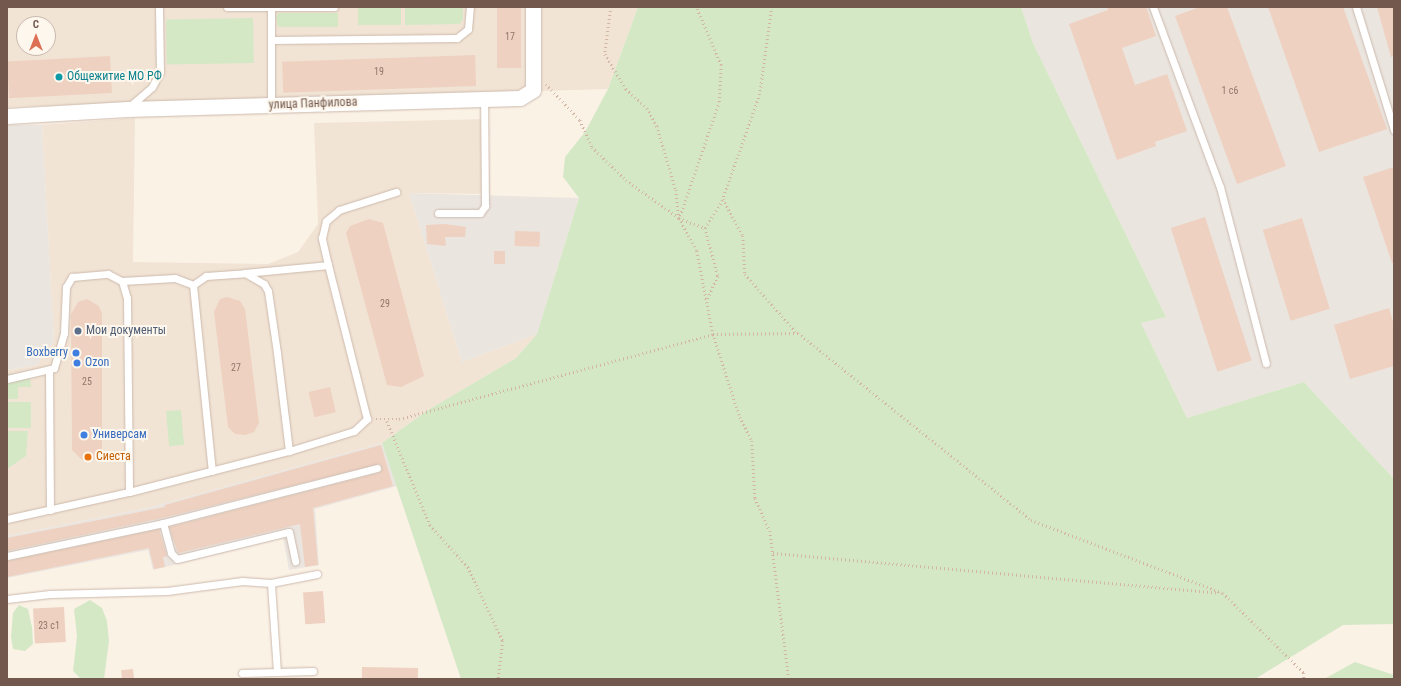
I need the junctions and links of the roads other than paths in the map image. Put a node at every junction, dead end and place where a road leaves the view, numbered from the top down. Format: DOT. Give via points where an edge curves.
graph roads {
  1 [pos="159,7"];
  2 [pos="227,7"];
  3 [pos="334,7"];
  4 [pos="470,7"];
  5 [pos="533,7"];
  6 [pos="1152,7"];
  7 [pos="1356,7"];
  8 [pos="271,9"];
  9 [pos="271,40"];
  10 [pos="484,99"];
  11 [pos="271,105"];
  12 [pos="127,109"];
  13 [pos="7,116"];
  14 [pos="1394,130"];
  15 [pos="396,192"];
  16 [pos="438,213"];
  17 [pos="328,265"];
  18 [pos="245,273"];
  19 [pos="122,281"];
  20 [pos="193,284"];
  21 [pos="1266,363"];
  22 [pos="49,370"];
  23 [pos="7,379"];
  24 [pos="289,451"];
  25 [pos="377,468"];
  26 [pos="212,471"];
  27 [pos="129,492"];
  28 [pos="50,510"];
  29 [pos="7,520"];
  30 [pos="163,523"];
  31 [pos="7,556"];
  32 [pos="295,561"];
  33 [pos="317,574"];
  34 [pos="270,583"];
  35 [pos="7,599"];
  36 [pos="313,671"];
  37 [pos="277,672"];
  38 [pos="242,673"];
  1 -- 12 [label="lane" via="160,72 152,87"];
  2 -- 8 [label="lane"];
  3 -- 8 [label="lane"];
  4 -- 9 [label="lane" via="468,29 457,38"];
  5 -- 10 [label="street, улица Панфилова" via="533,90 520,98"];
  6 -- 21 [label="lane" via="1220,187"];
  7 -- 14 [label="lane"];
  8 -- 9 [label="lane"];
  9 -- 11 [label="lane"];
  10 -- 11 [label="street, улица Панфилова"];
  10 -- 16 [label="lane" via="485,206 480,213"];
  11 -- 12 [label="street, улица Панфилова"];
  12 -- 13 [label="street, улица Панфилова"];
  15 -- 17 [label="lane" via="340,210 326,221 322,238"];
  17 -- 18 [label="lane"];
  17 -- 24 [label="lane" via="367,419 354,431"];
  18 -- 20 [label="lane" via="206,276"];
  18 -- 24 [label="lane" via="256,276 268,291"];
  19 -- 20 [label="lane" via="175,278"];
  19 -- 22 [label="lane" via="108,274 81,275 69,281 62,340 54,368"];
  19 -- 27 [label="lane" via="127,298"];
  20 -- 26 [label="lane"];
  22 -- 23 [label="lane"];
  22 -- 28 [label="lane"];
  24 -- 26 [label="lane"];
  25 -- 30 [label="lane"];
  26 -- 27 [label="lane"];
  27 -- 28 [label="lane"];
  28 -- 29 [label="lane"];
  30 -- 31 [label="lane"];
  30 -- 32 [label="lane" via="171,553 177,559 289,532"];
  33 -- 34 [label="lane"];
  34 -- 35 [label="lane" via="242,581 167,591 50,594"];
  34 -- 37 [label="lane"];
  36 -- 37 [label="lane"];
  37 -- 38 [label="lane"];
}
